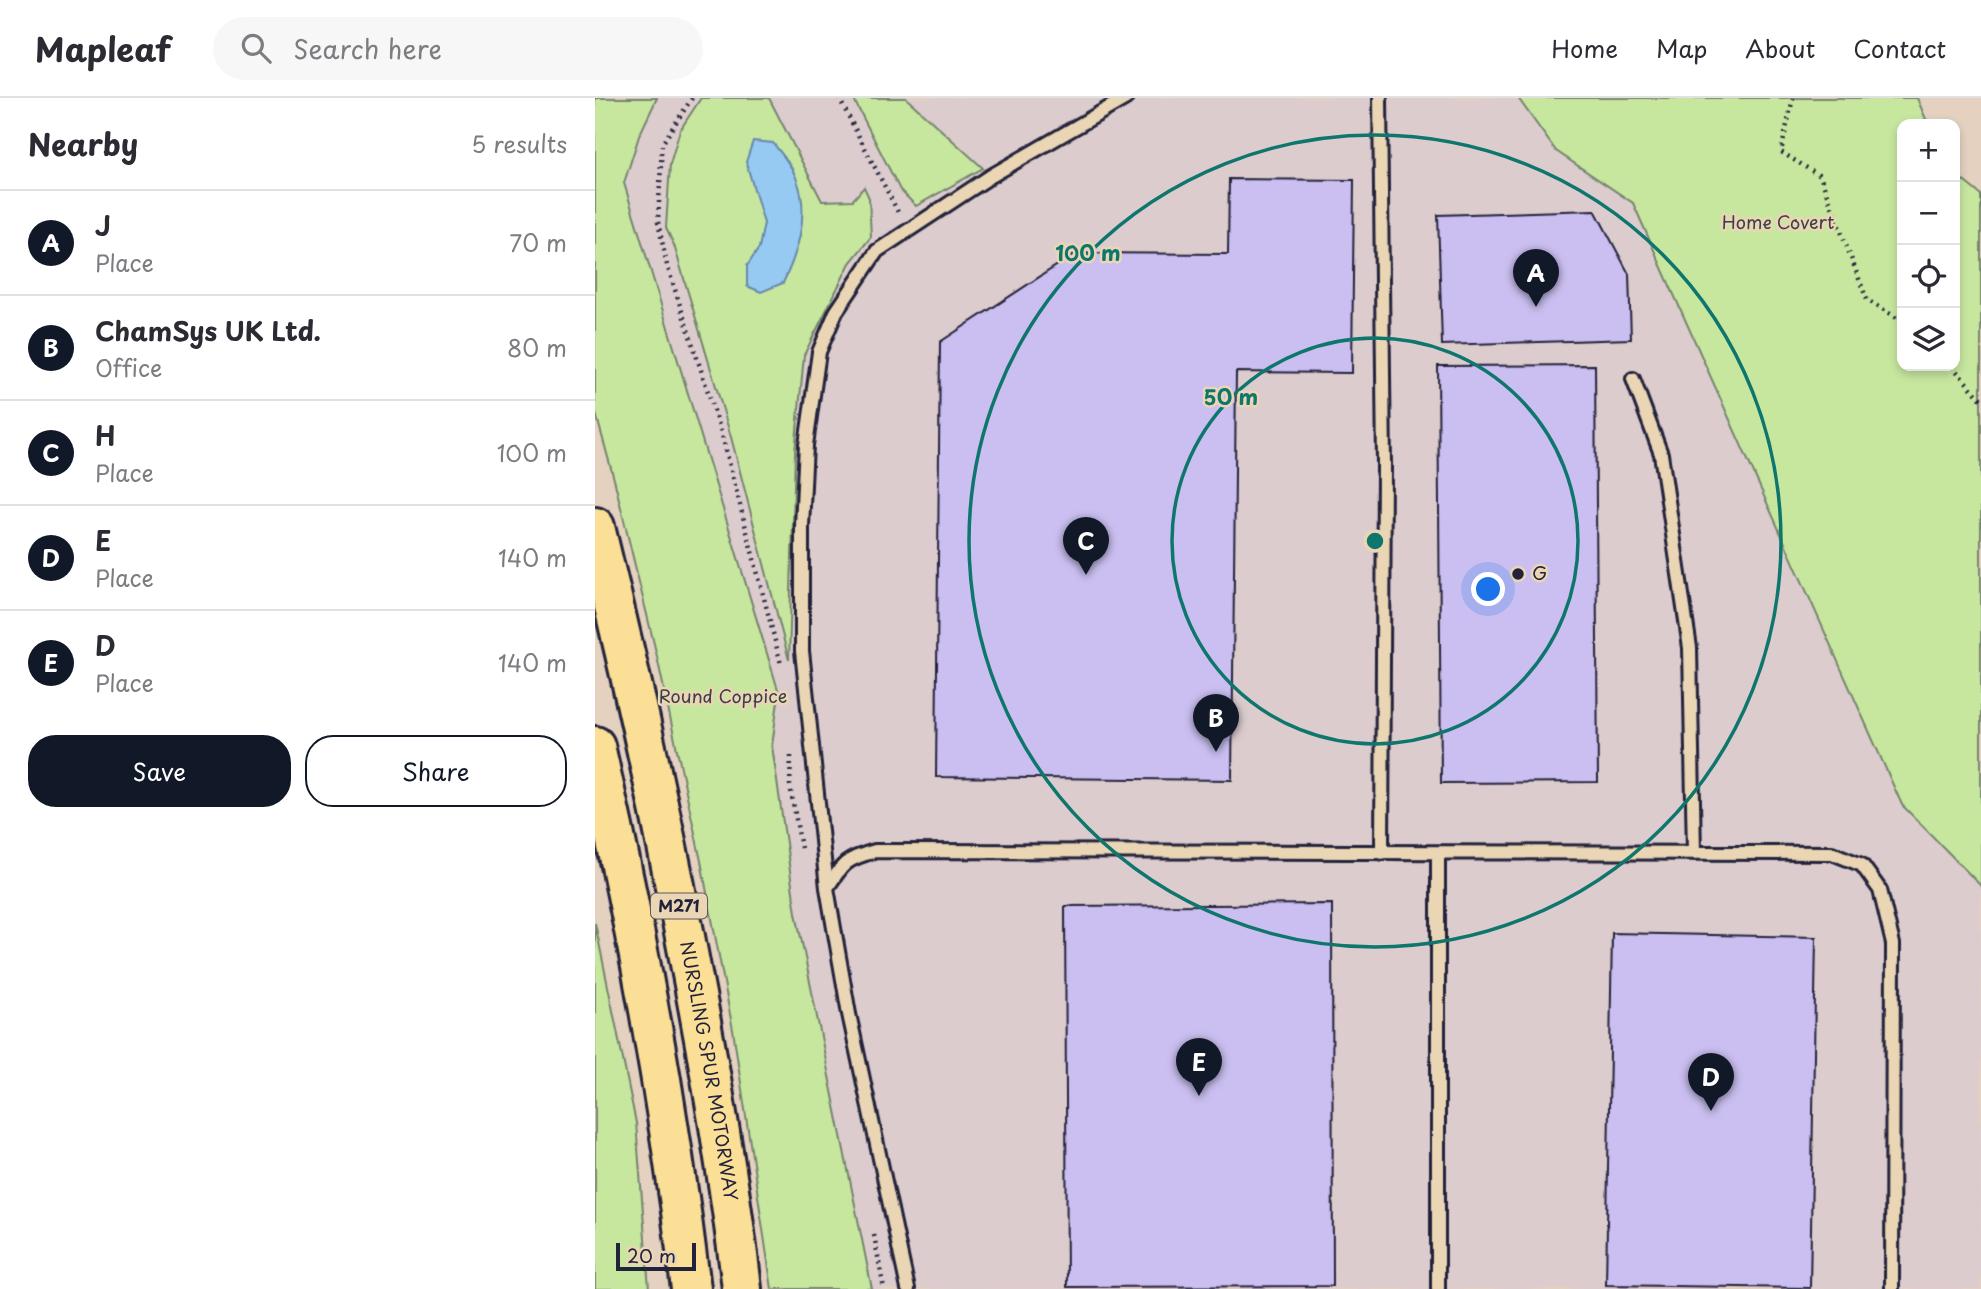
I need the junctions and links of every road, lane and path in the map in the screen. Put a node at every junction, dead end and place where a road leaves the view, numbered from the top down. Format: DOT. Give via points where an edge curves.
graph roads {
  1 [pos="692,98"];
  2 [pos="839,98"];
  3 [pos="1126,98"];
  4 [pos="1380,98"];
  5 [pos="1793,98"];
  6 [pos="907,230"];
  7 [pos="1897,318"];
  8 [pos="1956,371"];
  9 [pos="1633,379"];
  10 [pos="1981,399"];
  11 [pos="595,527"];
  12 [pos="782,670"];
  13 [pos="595,746"];
  14 [pos="792,748"];
  15 [pos="1382,853"];
  16 [pos="1438,853"];
  17 [pos="1694,853"];
  18 [pos="801,854"];
  19 [pos="827,888"];
  20 [pos="874,1235"];
  21 [pos="691,1289"];
  22 [pos="742,1289"];
  23 [pos="884,1289"];
  24 [pos="908,1289"];
  25 [pos="1438,1289"];
  26 [pos="1892,1289"];
  1 -- 12 [label="path" via="662,144 658,222 667,265 722,435"];
  2 -- 6 [label="path"];
  3 -- 6 [label="lane"];
  4 -- 15 [label="lane"];
  5 -- 7 [label="path" via="1781,152 1820,176 1867,300"];
  6 -- 19 [label="lane" via="877,251 835,312 819,352 806,445 802,651"];
  8 -- 10 [label="path"];
  9 -- 17 [label="lane" via="1661,454 1690,648"];
  11 -- 22 [label="highway, NURSLING SPUR MOTORWAY / M271" via="682,918"];
  13 -- 21 [label="highway, M271" via="641,960"];
  14 -- 18 [label="path" via="790,785"];
  15 -- 16 [label="lane"];
  15 -- 19 [label="lane" via="876,851 842,864"];
  16 -- 17 [label="lane"];
  16 -- 25 [label="lane"];
  17 -- 26 [label="lane" via="1832,853 1862,865 1880,890 1893,944"];
  19 -- 24 [label="lane"];
  20 -- 23 [label="path"];
}
